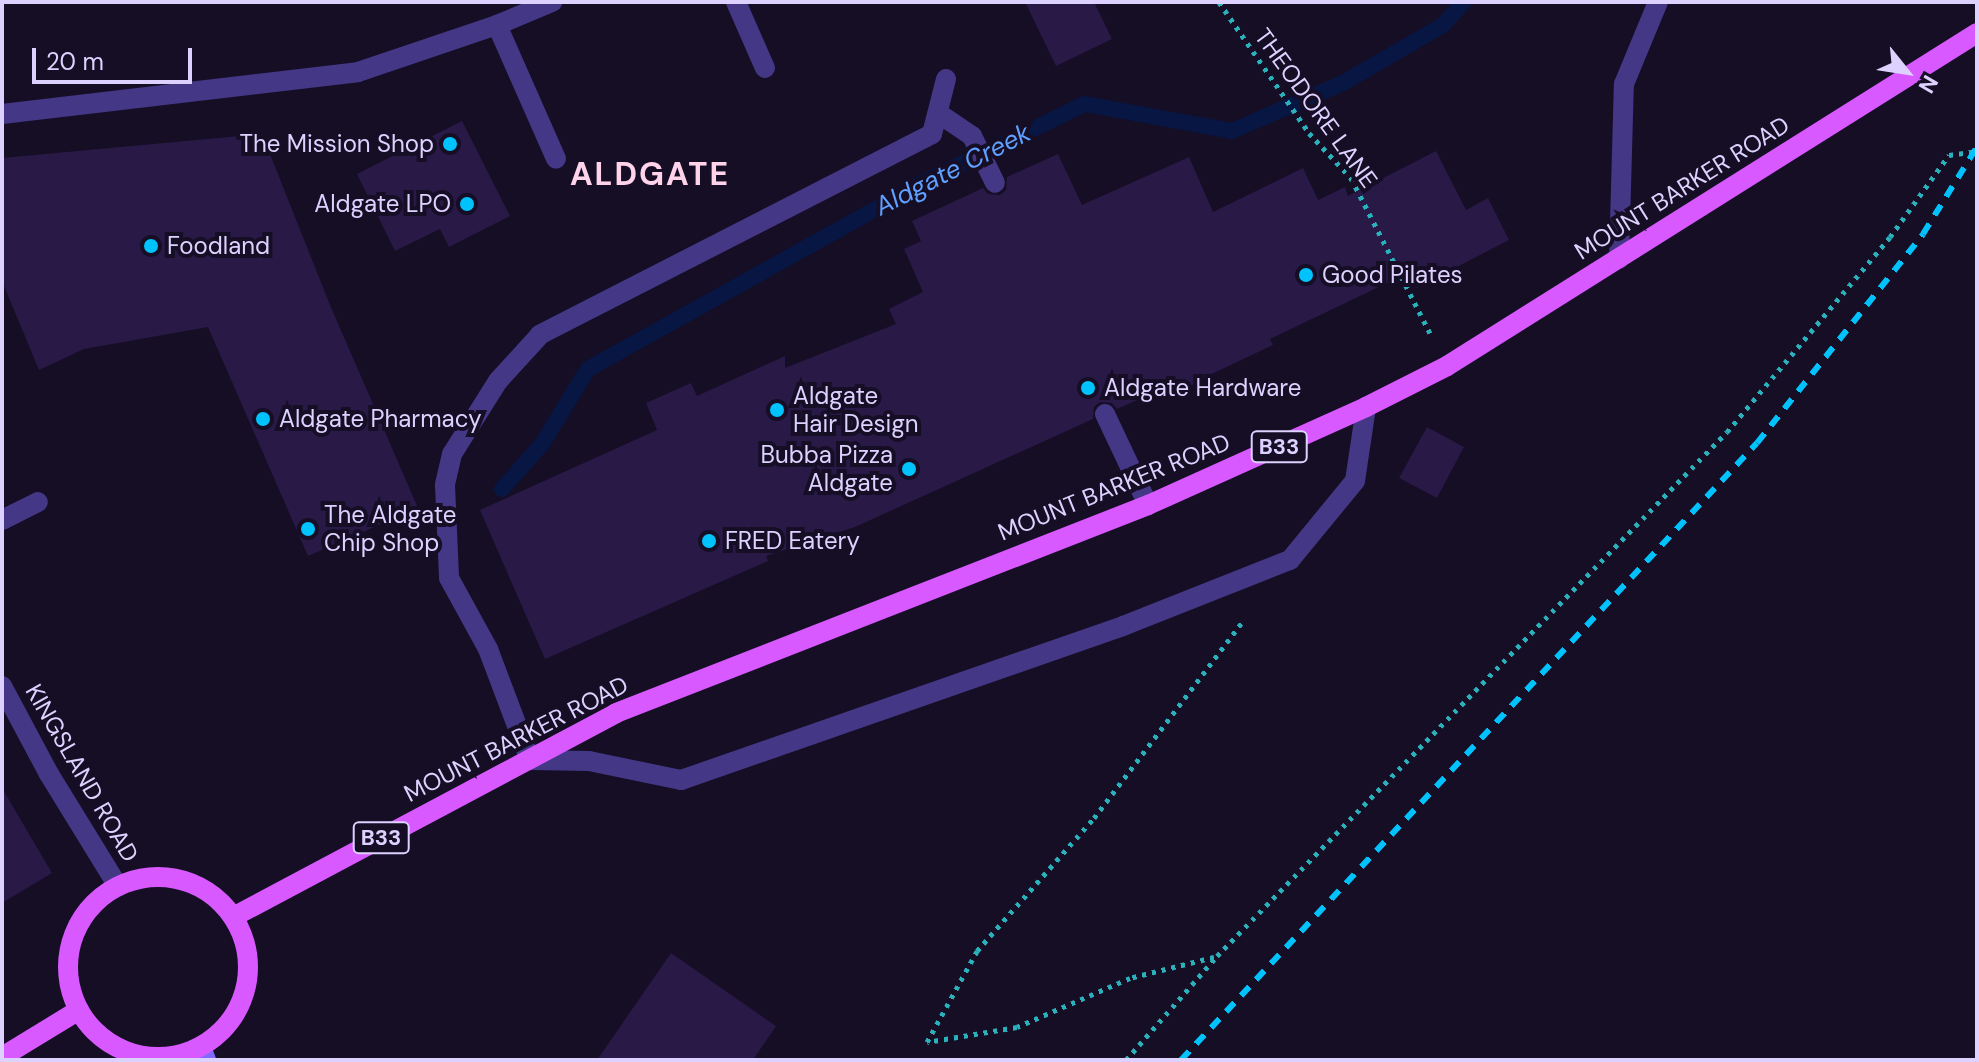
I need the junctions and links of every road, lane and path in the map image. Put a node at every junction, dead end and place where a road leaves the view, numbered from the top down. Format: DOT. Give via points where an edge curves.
graph roads {
  1 [pos="552,2"];
  2 [pos="736,2"];
  3 [pos="1219,2"];
  4 [pos="1658,2"];
  5 [pos="497,25"];
  6 [pos="1977,33"];
  7 [pos="765,68"];
  8 [pos="946,79"];
  9 [pos="938,113"];
  10 [pos="2,114"];
  11 [pos="1977,151"];
  12 [pos="556,159"];
  13 [pos="995,183"];
  14 [pos="1619,259"];
  15 [pos="1447,366"];
  16 [pos="1366,407"];
  17 [pos="1105,414"];
  18 [pos="38,502"];
  19 [pos="1148,505"];
  20 [pos="2,520"];
  21 [pos="1246,616"];
  22 [pos="6,694"];
  23 [pos="530,760"];
  24 [pos="118,886"];
  25 [pos="233,917"];
  26 [pos="1217,956"];
  27 [pos="79,1010"];
  28 [pos="203,1053"];
  29 [pos="2,1057"];
  30 [pos="1126,1060"];
  1 -- 5 [label="street"];
  2 -- 7 [label="street"];
  3 -- 15 [label="path, THEODORE LANE" via="1309,133 1351,178"];
  4 -- 14 [label="street" via="1624,84"];
  5 -- 10 [label="street" via="358,72"];
  5 -- 12 [label="street"];
  6 -- 14 [label="main road, MOUNT BARKER ROAD / B33"];
  8 -- 9 [label="street"];
  9 -- 13 [label="street" via="972,136"];
  9 -- 23 [label="street" via="932,134 540,335 498,381 460,441 445,485 449,578 488,649"];
  11 -- 26 [label="path" via="1949,155 1890,237 1727,432"];
  14 -- 15 [label="main road, MOUNT BARKER ROAD / B33"];
  15 -- 16 [label="main road, MOUNT BARKER ROAD / B33"];
  16 -- 19 [label="main road, MOUNT BARKER ROAD / B33"];
  16 -- 23 [label="street" via="1355,481 1290,560 1123,626 681,780 589,761"];
  17 -- 19 [label="street"];
  18 -- 20 [label="street"];
  19 -- 23 [label="main road, MOUNT BARKER ROAD / B33" via="616,713"];
  21 -- 26 [label="path" via="1094,818 977,951 927,1042 1017,1027 1130,978"];
  22 -- 24 [label="street, KINGSLAND ROAD"];
  23 -- 25 [label="main road, MOUNT BARKER ROAD / B33"];
  24 -- 25 [label="main road" via="161,876 183,880 219,900"];
  24 -- 27 [label="main road" via="91,908 73,937 70,984"];
  25 -- 28 [label="main road" via="245,944 248,975 241,1003"];
  26 -- 30 [label="path"];
  27 -- 28 [label="main road" via="119,1049 146,1056"];
  27 -- 29 [label="main road"];
}
